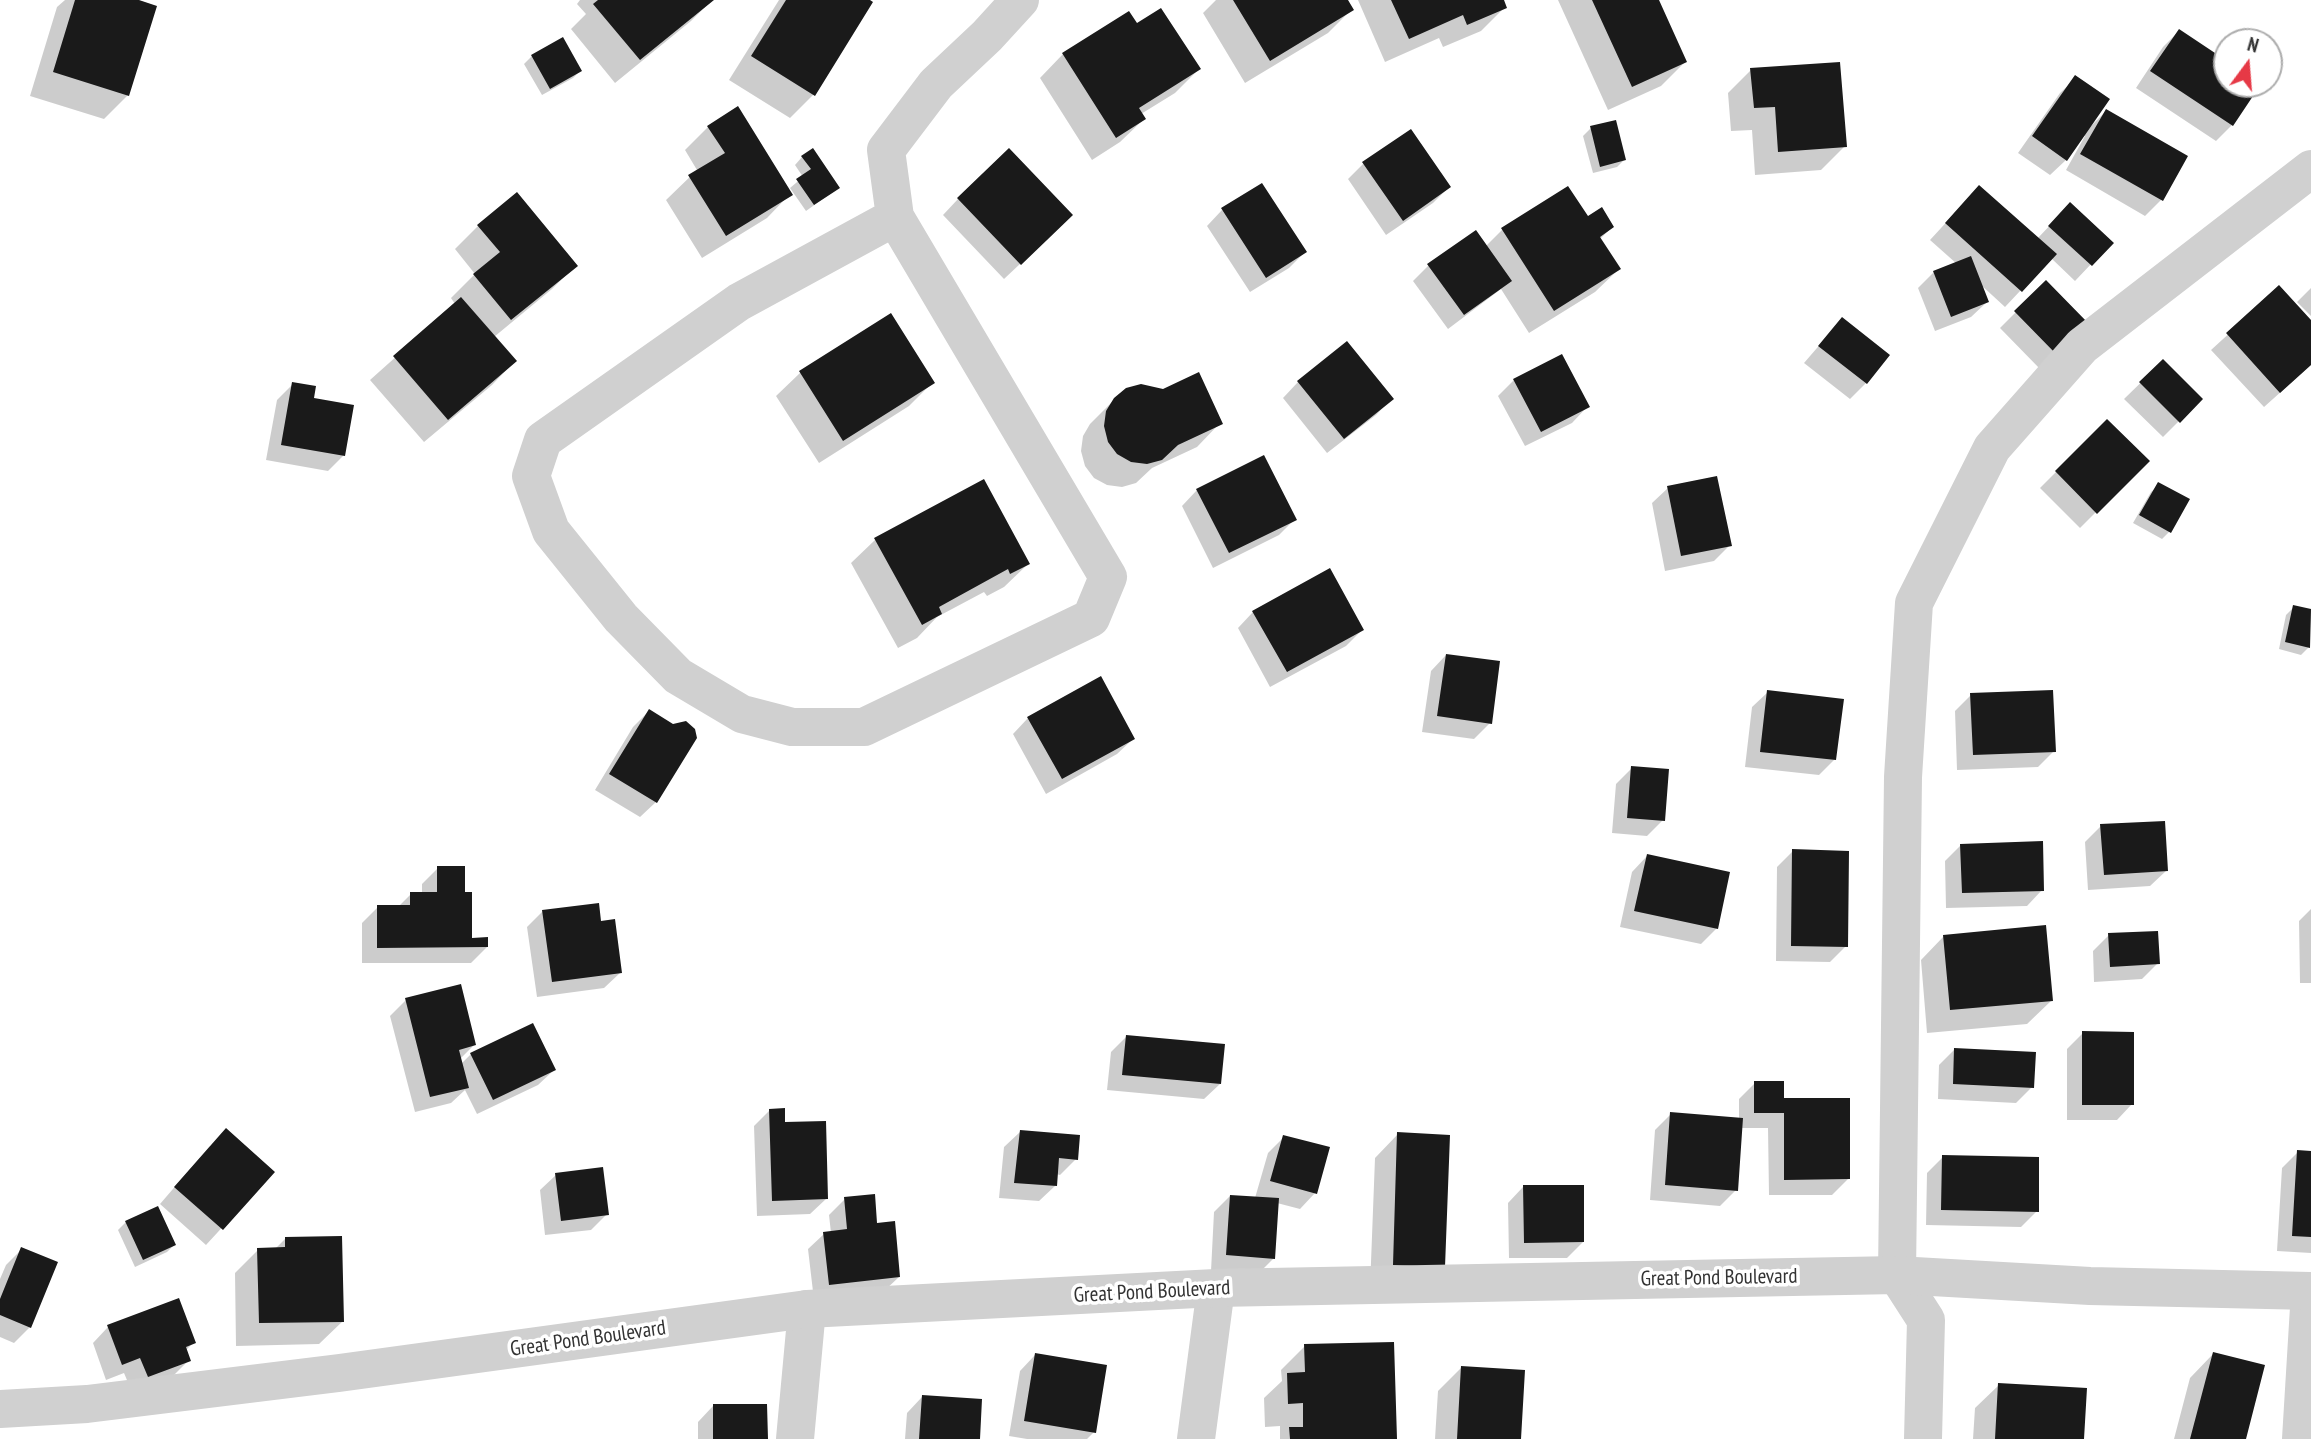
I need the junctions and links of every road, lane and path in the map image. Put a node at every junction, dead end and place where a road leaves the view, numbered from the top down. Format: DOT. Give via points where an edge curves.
graph roads {
  1 [pos="1020,0"];
  2 [pos="2311,169"];
  3 [pos="895,217"];
  4 [pos="1897,1275"];
  5 [pos="1216,1288"];
  6 [pos="2311,1292"];
  7 [pos="807,1309"];
  8 [pos="0,1409"];
  9 [pos="795,1439"];
  10 [pos="1196,1439"];
  11 [pos="1923,1439"];
  12 [pos="2301,1439"];
  1 -- 3 [label="street" via="936,84 886,150"];
  2 -- 4 [label="street" via="2082,346 1992,447 1914,603 1903,778"];
  3 -- 3 [label="street" via="739,302 542,440 531,476 551,531 621,618 678,676 742,714 792,727 864,727 1091,618 1108,577"];
  4 -- 5 [label="street, Great Pond Boulevard"];
  4 -- 6 [label="street, Great Pond Boulevard"];
  4 -- 11 [label="street" via="1926,1321"];
  5 -- 7 [label="street, Great Pond Boulevard"];
  5 -- 10 [label="street"];
  6 -- 12 [label="street"];
  7 -- 8 [label="street, Great Pond Boulevard" via="313,1377 88,1404"];
  7 -- 9 [label="street"];
}
